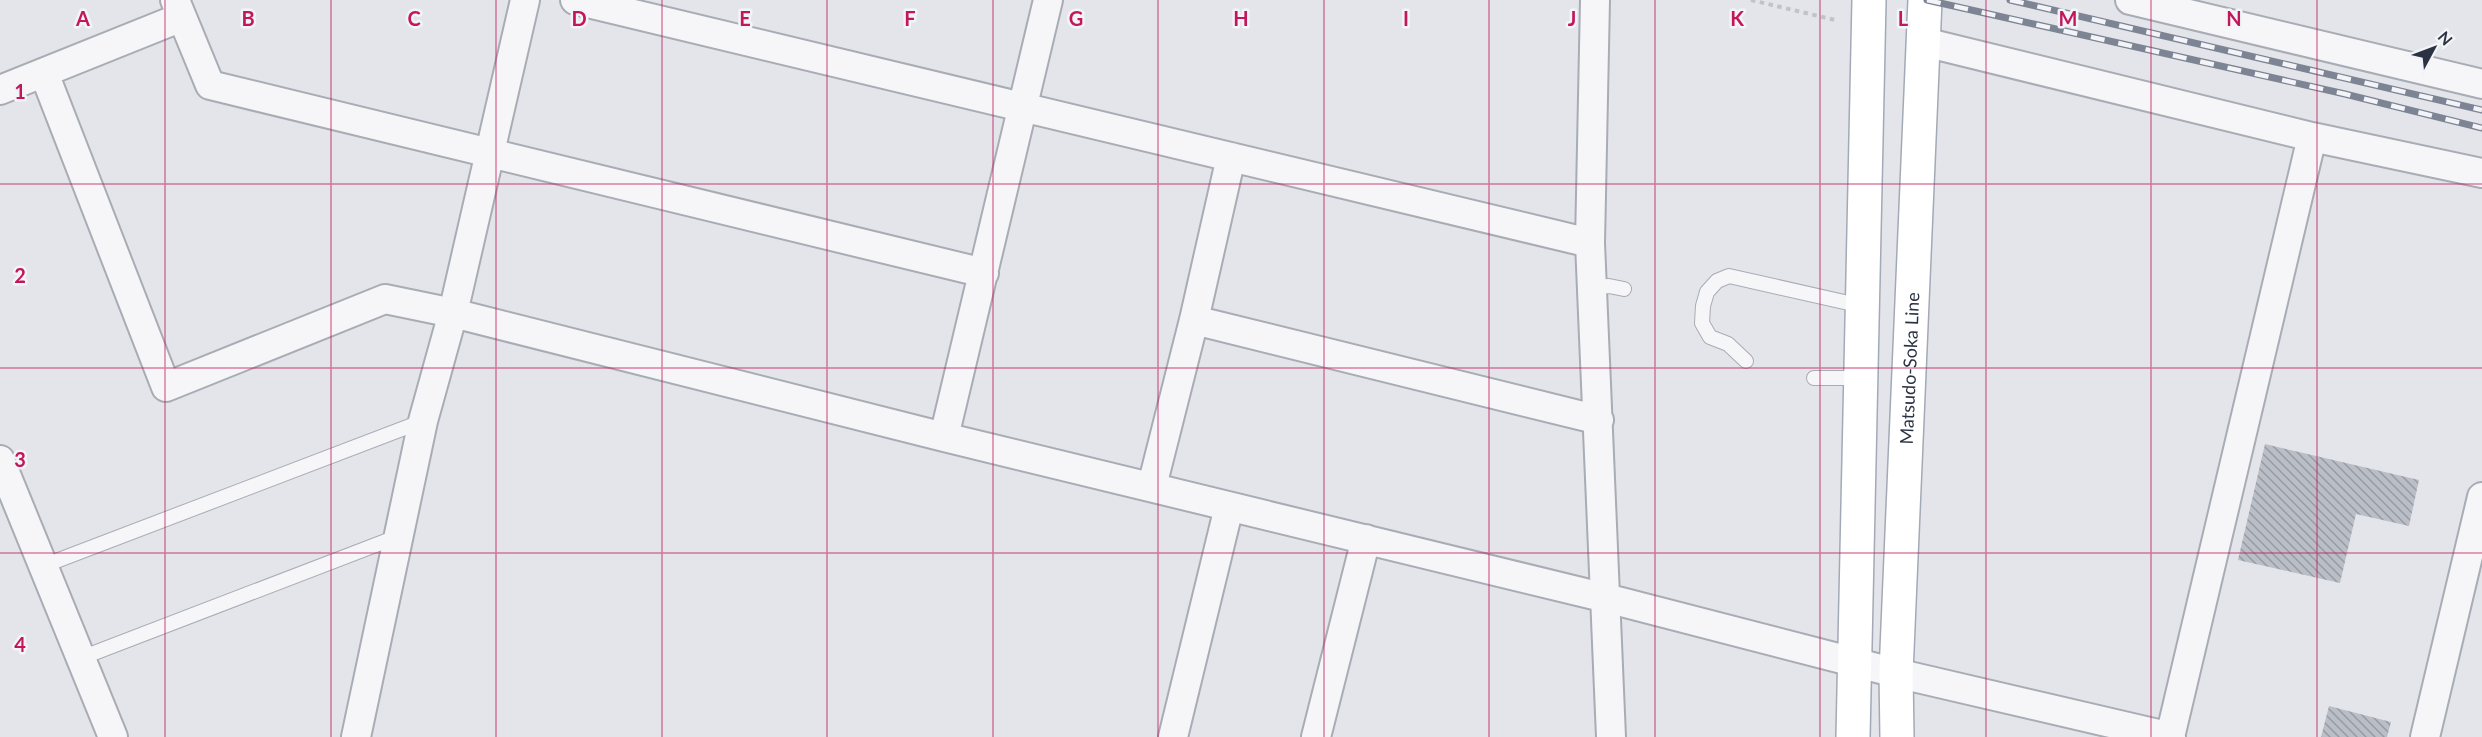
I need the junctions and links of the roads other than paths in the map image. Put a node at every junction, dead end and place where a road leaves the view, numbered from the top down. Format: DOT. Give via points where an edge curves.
graph roads {
  1 [pos="525,0"];
  2 [pos="574,0"];
  3 [pos="1048,0"];
  4 [pos="1596,0"];
  5 [pos="1869,0"];
  6 [pos="1925,0"];
  7 [pos="2130,0"];
  8 [pos="179,9"];
  9 [pos="1924,42"];
  10 [pos="44,73"];
  11 [pos="2482,84"];
  12 [pos="0,90"];
  13 [pos="1022,107"];
  14 [pos="2312,137"];
  15 [pos="490,153"];
  16 [pos="1231,157"];
  17 [pos="2482,174"];
  18 [pos="1590,243"];
  19 [pos="984,273"];
  20 [pos="1592,287"];
  21 [pos="1624,289"];
  22 [pos="1863,306"];
  23 [pos="453,313"];
  24 [pos="1194,320"];
  25 [pos="1746,361"];
  26 [pos="1814,378"];
  27 [pos="1861,378"];
  28 [pos="1599,420"];
  29 [pos="423,421"];
  30 [pos="945,437"];
  31 [pos="2,470"];
  32 [pos="1152,486"];
  33 [pos="2481,503"];
  34 [pos="1229,507"];
  35 [pos="399,536"];
  36 [pos="1366,539"];
  37 [pos="43,566"];
  38 [pos="1606,598"];
  39 [pos="81,658"];
  40 [pos="1854,661"];
  41 [pos="1896,673"];
  42 [pos="113,737"];
  43 [pos="356,737"];
  44 [pos="1173,737"];
  45 [pos="1316,737"];
  46 [pos="1611,737"];
  47 [pos="1853,737"];
  48 [pos="1897,737"];
  49 [pos="2170,737"];
  50 [pos="2425,737"];
  1 -- 15 [label="street"];
  2 -- 13 [label="street"];
  3 -- 13 [label="street"];
  4 -- 18 [label="street"];
  5 -- 22 [label="main road"];
  6 -- 9 [label="main road, Matsudo-Soka Line"];
  7 -- 11 [label="street"];
  8 -- 10 [label="street"];
  8 -- 15 [label="street" via="210,85"];
  9 -- 14 [label="street"];
  9 -- 41 [label="main road, Matsudo-Soka Line"];
  10 -- 12 [label="street"];
  10 -- 23 [label="street" via="166,387 385,299"];
  13 -- 16 [label="street"];
  13 -- 19 [label="street"];
  14 -- 17 [label="street"];
  14 -- 49 [label="street"];
  15 -- 19 [label="street"];
  15 -- 23 [label="street"];
  16 -- 18 [label="street"];
  16 -- 24 [label="street"];
  18 -- 20 [label="street"];
  19 -- 30 [label="street"];
  20 -- 21 [label="lane"];
  20 -- 28 [label="street"];
  22 -- 25 [label="lane" via="1729,276 1717,281 1702,306 1702,323 1710,337 1728,344"];
  22 -- 27 [label="main road"];
  23 -- 29 [label="street"];
  23 -- 30 [label="street"];
  24 -- 28 [label="street"];
  24 -- 32 [label="street"];
  26 -- 27 [label="lane"];
  27 -- 40 [label="main road"];
  28 -- 38 [label="street"];
  29 -- 35 [label="street"];
  29 -- 37 [label="lane"];
  30 -- 32 [label="street"];
  31 -- 37 [label="street"];
  32 -- 34 [label="street"];
  33 -- 50 [label="street"];
  34 -- 36 [label="street"];
  34 -- 44 [label="street"];
  35 -- 39 [label="lane"];
  35 -- 43 [label="street"];
  36 -- 38 [label="street"];
  36 -- 45 [label="street"];
  37 -- 39 [label="street"];
  38 -- 40 [label="street"];
  38 -- 46 [label="street"];
  39 -- 42 [label="street"];
  40 -- 41 [label="street"];
  40 -- 47 [label="main road"];
  41 -- 48 [label="main road, Matsudo-Soka Line"];
  41 -- 49 [label="street"];
}
